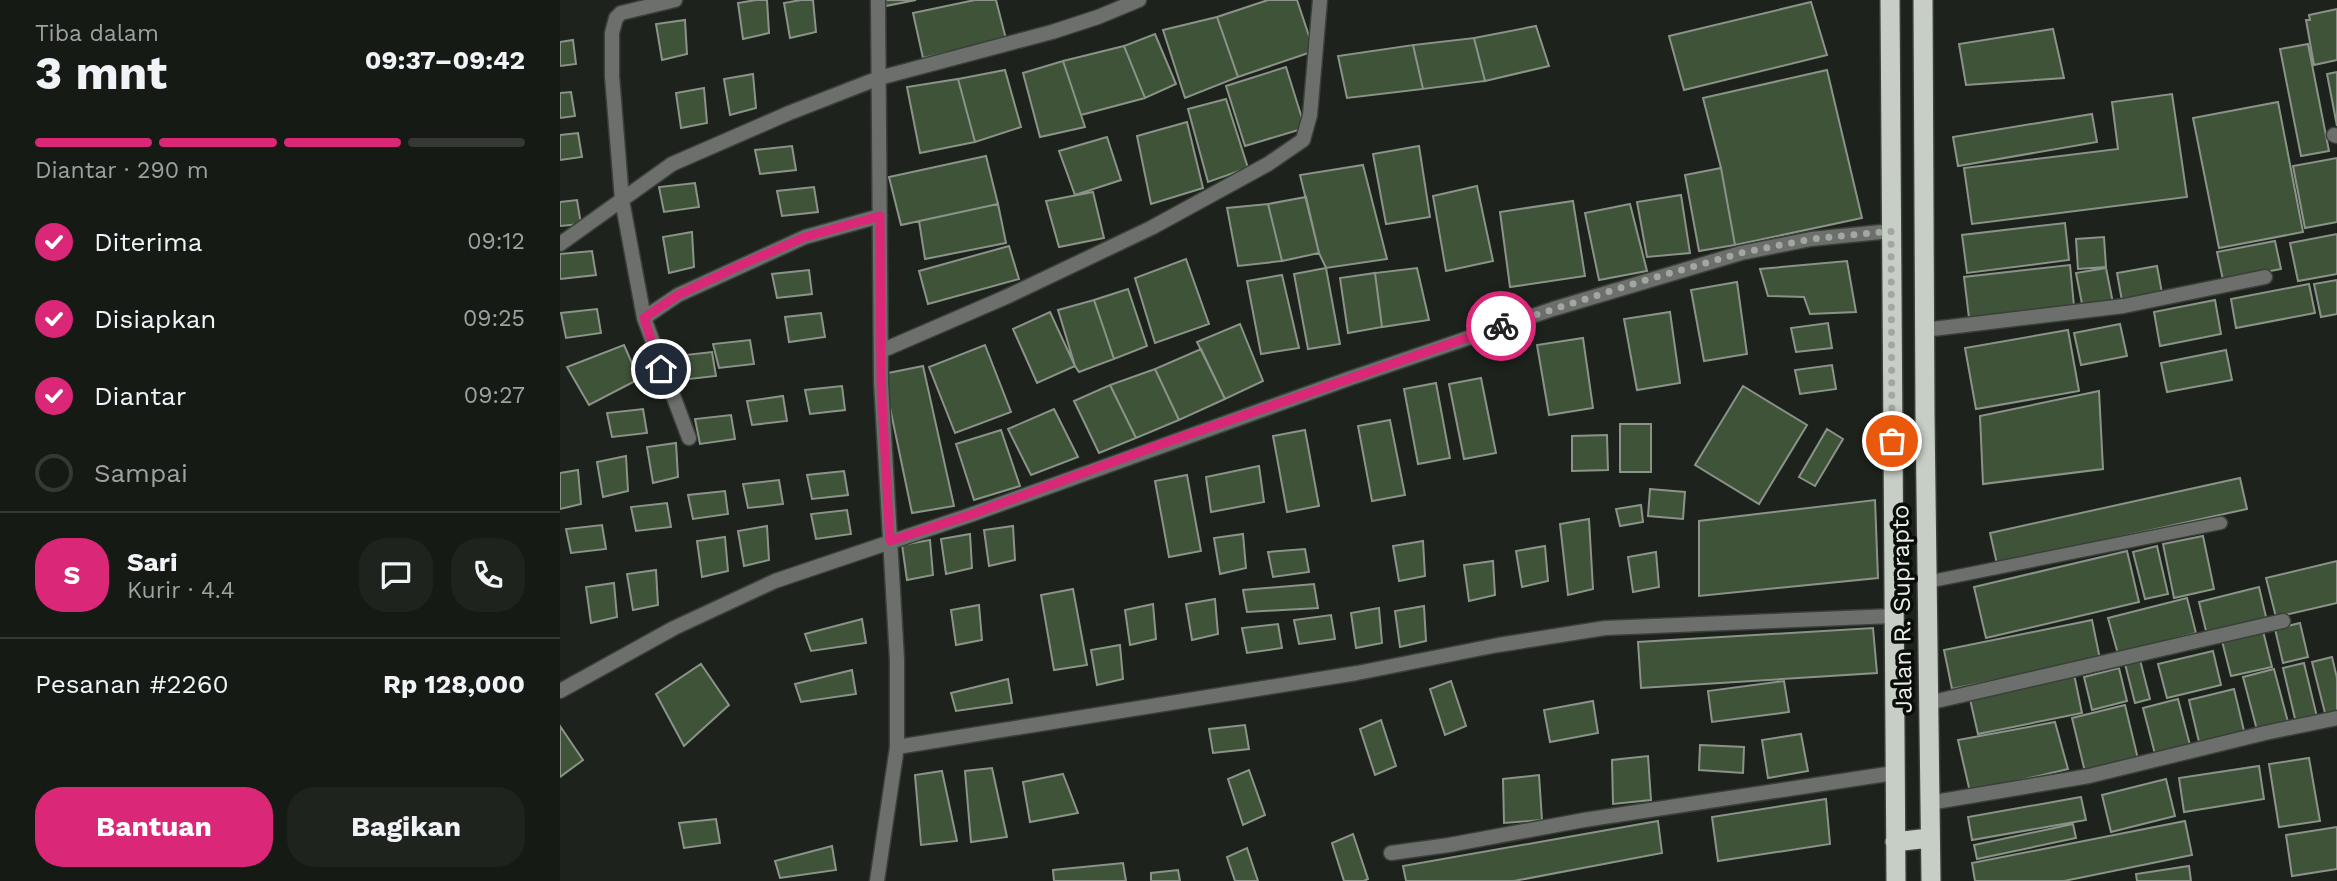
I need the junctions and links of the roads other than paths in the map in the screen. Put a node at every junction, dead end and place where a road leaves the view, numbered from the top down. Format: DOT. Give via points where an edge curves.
graph roads {
  1 [pos="675,0"];
  2 [pos="878,0"];
  3 [pos="1139,0"];
  4 [pos="1320,0"];
  5 [pos="1890,0"];
  6 [pos="1926,1"];
  7 [pos="879,78"];
  8 [pos="622,200"];
  9 [pos="880,216"];
  10 [pos="1891,231"];
  11 [pos="560,244"];
  12 [pos="2264,277"];
  13 [pos="644,318"];
  14 [pos="1924,330"];
  15 [pos="881,351"];
  16 [pos="689,438"];
  17 [pos="2221,523"];
  18 [pos="890,541"];
  19 [pos="1927,582"];
  20 [pos="1894,616"];
  21 [pos="2283,621"];
  22 [pos="560,691"];
  23 [pos="1928,703"];
  24 [pos="2337,719"];
  25 [pos="897,747"];
  26 [pos="1894,773"];
  27 [pos="1929,803"];
  28 [pos="1929,838"];
  29 [pos="1895,842"];
  30 [pos="1391,853"];
  31 [pos="877,881"];
  32 [pos="1896,881"];
  33 [pos="1931,881"];
  1 -- 8 [label="street" via="621,13 614,25 612,76"];
  2 -- 7 [label="street"];
  3 -- 7 [label="street" via="1052,32"];
  4 -- 15 [label="street" via="1310,115 1303,140 1151,229"];
  5 -- 10 [label="highway, Jalan R. Suprapto"];
  6 -- 14 [label="highway, Jalan R. Suprapto"];
  7 -- 8 [label="street" via="672,164"];
  7 -- 9 [label="street"];
  8 -- 11 [label="street"];
  8 -- 13 [label="street"];
  9 -- 13 [label="street" via="792,243 678,295"];
  9 -- 15 [label="street"];
  10 -- 18 [label="street" via="1811,239 1741,253 1639,282"];
  10 -- 20 [label="highway, Jalan R. Suprapto"];
  12 -- 14 [label="street" via="2124,306"];
  13 -- 16 [label="street"];
  14 -- 19 [label="highway, Jalan R. Suprapto"];
  15 -- 18 [label="street"];
  17 -- 19 [label="lane"];
  18 -- 22 [label="street" via="775,581 674,628"];
  18 -- 25 [label="street"];
  19 -- 23 [label="highway, Jalan R. Suprapto"];
  20 -- 25 [label="street" via="1605,628"];
  20 -- 26 [label="highway, Jalan R. Suprapto"];
  21 -- 23 [label="street"];
  23 -- 27 [label="highway, Jalan R. Suprapto"];
  24 -- 27 [label="street" via="2089,776"];
  25 -- 31 [label="street"];
  26 -- 29 [label="highway, Jalan R. Suprapto"];
  26 -- 30 [label="street"];
  27 -- 28 [label="highway, Jalan R. Suprapto"];
  28 -- 29 [label="highway"];
  28 -- 33 [label="highway, Jalan R. Suprapto"];
  29 -- 32 [label="highway, Jalan R. Suprapto"];
}
